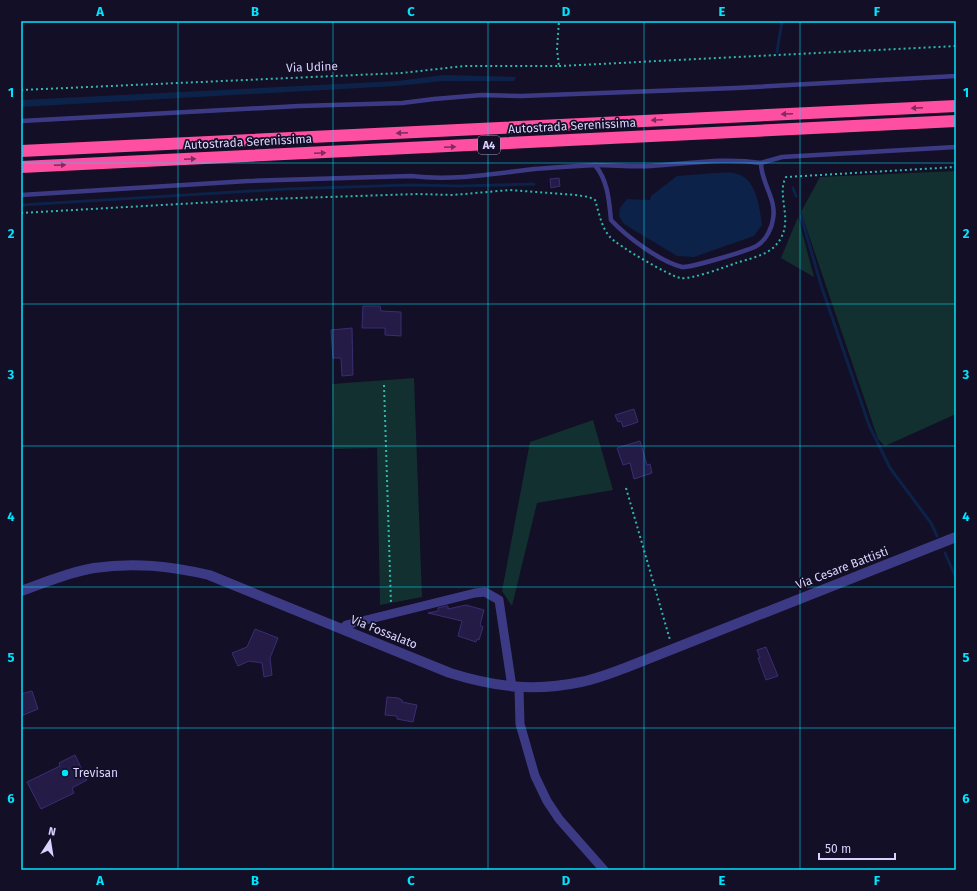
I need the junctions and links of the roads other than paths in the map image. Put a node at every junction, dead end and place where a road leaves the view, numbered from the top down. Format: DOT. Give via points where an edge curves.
graph roads {
  1 [pos="956,76"];
  2 [pos="956,106"];
  3 [pos="21,121"];
  4 [pos="956,121"];
  5 [pos="956,147"];
  6 [pos="21,151"];
  7 [pos="761,163"];
  8 [pos="595,165"];
  9 [pos="21,167"];
  10 [pos="21,195"];
  11 [pos="956,537"];
  12 [pos="21,591"];
  13 [pos="737,623"];
  14 [pos="343,630"];
  15 [pos="516,688"];
  16 [pos="604,870"];
  1 -- 3 [label="lane" via="736,88 521,96 482,95 402,103"];
  2 -- 6 [label="highway, Autostrada Serenissima / A4, one-way"];
  9 -- 4 [label="highway, Autostrada Serenissima / A4, one-way"];
  5 -- 7 [label="lane" via="782,157"];
  7 -- 8 [label="lane" via="740,160 650,166"];
  7 -- 8 [label="lane" via="773,204 773,220 768,235 758,246 694,266 683,267 635,242 611,220 607,187"];
  8 -- 10 [label="lane" via="536,169 478,177 435,179 411,176 248,181"];
  11 -- 13 [label="street, Via Cesare Battisti"];
  12 -- 14 [label="street, Via Fossalato" via="93,568 138,564 177,567 209,576"];
  13 -- 15 [label="street, Via Fossalato" via="583,682 556,687"];
  14 -- 15 [label="street, Via Fossalato" via="450,673 480,682"];
  14 -- 15 [label="street" via="346,625 486,592 500,600"];
  15 -- 16 [label="street" via="520,724 535,776 547,801 559,819"];
}
